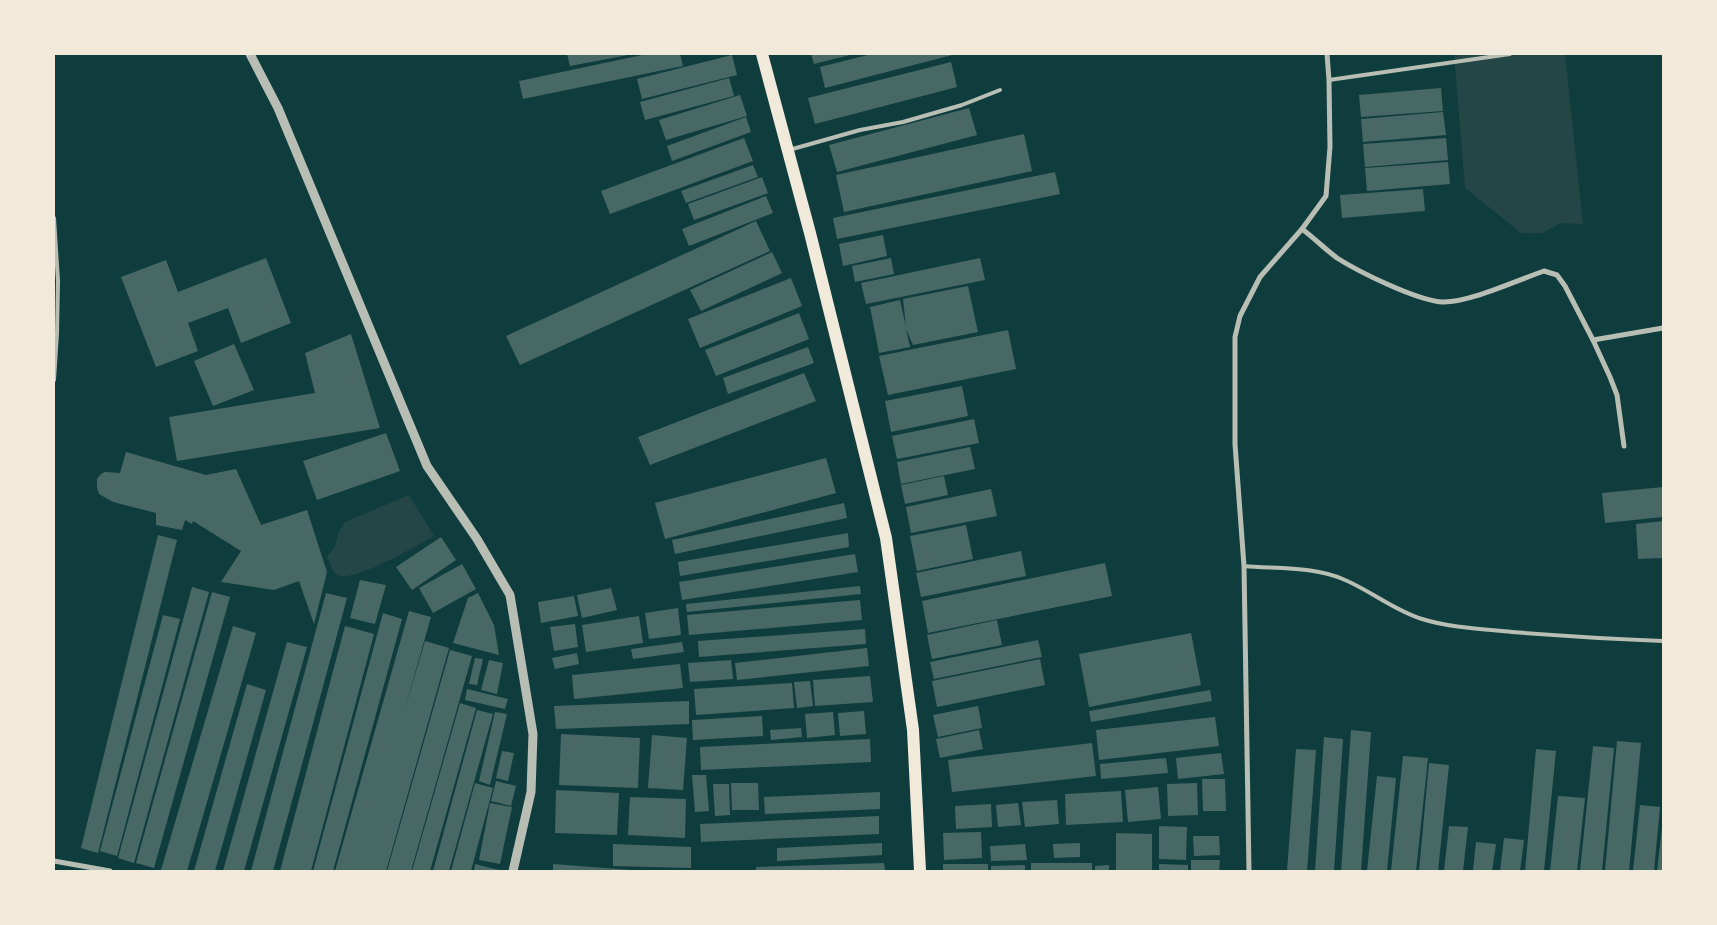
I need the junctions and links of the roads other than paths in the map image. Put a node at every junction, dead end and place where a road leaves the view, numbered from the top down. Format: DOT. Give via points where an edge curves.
graph roads {
  1 [pos="250,54"];
  2 [pos="762,54"];
  3 [pos="1327,54"];
  4 [pos="1510,54"];
  5 [pos="1329,80"];
  6 [pos="1000,90"];
  7 [pos="788,150"];
  8 [pos="54,218"];
  9 [pos="1302,229"];
  10 [pos="1663,328"];
  11 [pos="1593,340"];
  12 [pos="54,380"];
  13 [pos="1624,446"];
  14 [pos="1244,566"];
  15 [pos="1663,641"];
  16 [pos="54,861"];
  17 [pos="110,871"];
  18 [pos="514,871"];
  19 [pos="920,871"];
  20 [pos="1249,871"];
  1 -- 18 [label="street" via="278,108 427,466 510,594 533,734 531,792"];
  2 -- 7 [label="main road"];
  3 -- 5 [label="street"];
  4 -- 5 [label="lane"];
  5 -- 9 [label="street" via="1330,147 1326,196"];
  6 -- 7 [label="lane" via="903,122"];
  7 -- 19 [label="main road" via="886,538 913,730"];
  8 -- 12 [label="lane" via="58,281"];
  9 -- 11 [label="street" via="1338,258 1372,276 1413,295 1443,302 1471,298 1544,271 1557,275"];
  9 -- 14 [label="street" via="1260,277 1240,316 1235,337 1235,444"];
  10 -- 11 [label="street"];
  11 -- 13 [label="street" via="1617,395"];
  14 -- 15 [label="lane" via="1328,574 1407,613 1447,625 1555,636"];
  14 -- 20 [label="street"];
  16 -- 17 [label="street"];
}
